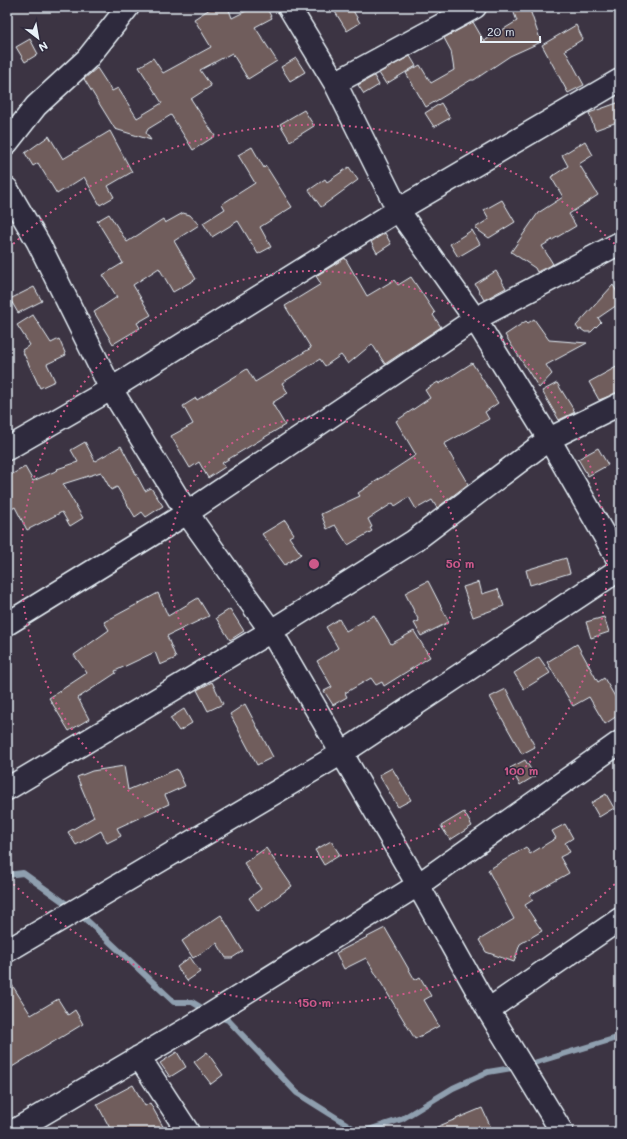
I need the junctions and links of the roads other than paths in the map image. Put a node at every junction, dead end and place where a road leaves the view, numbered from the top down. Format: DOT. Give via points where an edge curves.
graph roads {
  1 [pos="128,7"];
  2 [pos="289,7"];
  3 [pos="475,7"];
  4 [pos="620,80"];
  5 [pos="335,83"];
  6 [pos="7,143"];
  7 [pos="7,189"];
  8 [pos="398,210"];
  9 [pos="620,243"];
  10 [pos="475,319"];
  11 [pos="111,389"];
  12 [pos="620,404"];
  13 [pos="549,439"];
  14 [pos="7,449"];
  15 [pos="187,513"];
  16 [pos="620,563"];
  17 [pos="620,569"];
  18 [pos="7,624"];
  19 [pos="271,631"];
  20 [pos="620,742"];
  21 [pos="342,753"];
  22 [pos="7,789"];
  23 [pos="418,885"];
  24 [pos="620,919"];
  25 [pos="7,952"];
  26 [pos="488,1010"];
  27 [pos="139,1056"];
  28 [pos="12,1132"];
  29 [pos="188,1132"];
  30 [pos="562,1132"];
  1 -- 6 [label="street" via="87,59 36,106"];
  2 -- 5 [label="street"];
  3 -- 5 [label="street"];
  4 -- 8 [label="street"];
  5 -- 8 [label="street"];
  7 -- 11 [label="street" via="38,242"];
  8 -- 10 [label="street"];
  8 -- 11 [label="street"];
  9 -- 10 [label="street"];
  10 -- 13 [label="street"];
  10 -- 15 [label="street"];
  11 -- 14 [label="street"];
  11 -- 15 [label="street"];
  12 -- 13 [label="street"];
  13 -- 16 [label="street"];
  13 -- 19 [label="street" via="414,541"];
  15 -- 18 [label="street"];
  15 -- 19 [label="street"];
  17 -- 21 [label="street"];
  19 -- 21 [label="street"];
  19 -- 22 [label="street"];
  20 -- 23 [label="street"];
  21 -- 23 [label="street"];
  21 -- 25 [label="street"];
  23 -- 26 [label="street"];
  23 -- 27 [label="street" via="187,1029"];
  24 -- 26 [label="street"];
  26 -- 30 [label="street"];
  27 -- 28 [label="street"];
  27 -- 29 [label="street"];
}
